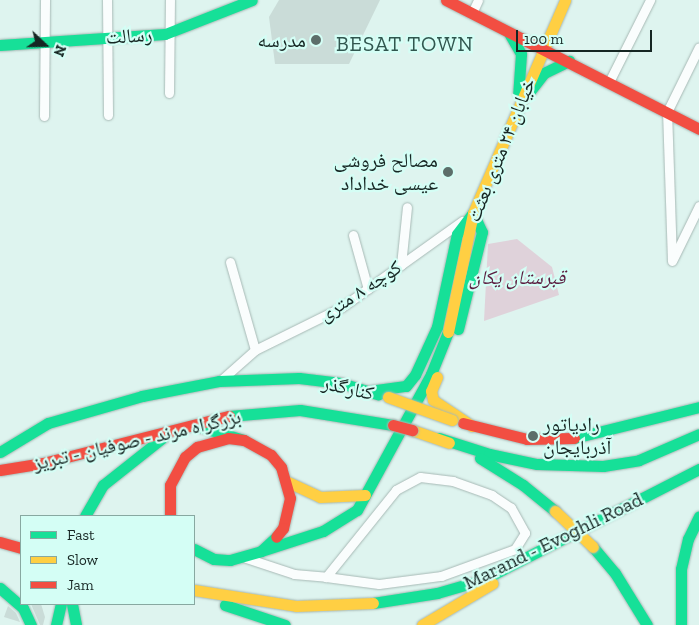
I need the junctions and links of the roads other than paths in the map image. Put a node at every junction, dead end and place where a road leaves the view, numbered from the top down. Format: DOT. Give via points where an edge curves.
graph roads {
  1 [pos="44,0"];
  2 [pos="107,0"];
  3 [pos="170,0"];
  4 [pos="252,0"];
  5 [pos="446,0"];
  6 [pos="478,0"];
  7 [pos="565,0"];
  8 [pos="650,0"];
  9 [pos="472,13"];
  10 [pos="507,30"];
  11 [pos="171,32"];
  12 [pos="109,38"];
  13 [pos="46,42"];
  14 [pos="0,45"];
  15 [pos="699,47"];
  16 [pos="543,48"];
  17 [pos="569,61"];
  18 [pos="609,82"];
  19 [pos="169,93"];
  20 [pos="515,112"];
  21 [pos="667,112"];
  22 [pos="108,115"];
  23 [pos="44,116"];
  24 [pos="699,129"];
  25 [pos="699,206"];
  26 [pos="407,207"];
  27 [pos="473,213"];
  28 [pos="353,235"];
  29 [pos="230,262"];
  30 [pos="401,265"];
  31 [pos="368,288"];
  32 [pos="255,350"];
  33 [pos="219,381"];
  34 [pos="369,391"];
  35 [pos="699,407"];
  36 [pos="261,412"];
  37 [pos="189,424"];
  38 [pos="472,426"];
  39 [pos="224,433"];
  40 [pos="699,434"];
  41 [pos="439,438"];
  42 [pos="212,440"];
  43 [pos="244,440"];
  44 [pos="0,452"];
  45 [pos="699,469"];
  46 [pos="0,470"];
  47 [pos="288,482"];
  48 [pos="366,495"];
  49 [pos="86,515"];
  50 [pos="170,515"];
  51 [pos="699,516"];
  52 [pos="575,531"];
  53 [pos="0,542"];
  54 [pos="20,548"];
  55 [pos="195,550"];
  56 [pos="260,552"];
  57 [pos="246,558"];
  58 [pos="615,573"];
  59 [pos="326,578"];
  60 [pos="0,588"];
  61 [pos="195,590"];
  62 [pos="195,596"];
  63 [pos="61,605"];
  64 [pos="72,605"];
  65 [pos="31,625"];
  66 [pos="56,625"];
  67 [pos="76,625"];
  68 [pos="285,625"];
  69 [pos="422,625"];
  70 [pos="633,625"];
  71 [pos="647,625"];
  72 [pos="681,625"];
  1 -- 13 [label="street"];
  2 -- 12 [label="street"];
  3 -- 11 [label="street"];
  4 -- 11 [label="main road, رسالت"];
  5 -- 9 [label="main road"];
  6 -- 9 [label="street"];
  7 -- 16 [label="main road, خیابان ۲۴ متری بعثت"];
  8 -- 18 [label="street"];
  9 -- 10 [label="main road"];
  10 -- 16 [label="main road"];
  10 -- 20 [label="main road" via="519,47 522,60"];
  11 -- 12 [label="main road, رسالت"];
  11 -- 19 [label="street"];
  12 -- 13 [label="main road, رسالت"];
  12 -- 22 [label="street"];
  13 -- 14 [label="main road, رسالت"];
  13 -- 23 [label="street"];
  15 -- 21 [label="street"];
  16 -- 17 [label="main road"];
  16 -- 20 [label="main road, خیابان ۲۴ متری بعثت"];
  17 -- 18 [label="main road"];
  17 -- 20 [label="main road" via="544,73"];
  18 -- 21 [label="main road"];
  20 -- 27 [label="main road, خیابان ۲۴ متری بعثت"];
  21 -- 24 [label="main road"];
  21 -- 25 [label="street" via="672,261"];
  26 -- 30 [label="street"];
  27 -- 30 [label="street, کوچه ۸ متری"];
  27 -- 34 [label="main road" via="457,234 436,327 415,375 406,386"];
  27 -- 38 [label="main road" via="482,232 460,324 431,390 433,400"];
  27 -- 48 [label="main road, خیابان ۲۴ متری بعثت" via="451,325 422,392"];
  28 -- 31 [label="street"];
  29 -- 32 [label="street"];
  30 -- 31 [label="street, کوچه ۸ متری"];
  31 -- 32 [label="street, کوچه ۸ متری" via="342,308"];
  32 -- 33 [label="street, کوچه ۸ متری"];
  33 -- 34 [label="main road, کنارگذر" via="299,378 341,383"];
  33 -- 44 [label="main road, کنارگذر" via="142,396 48,423"];
  34 -- 38 [label="main road, کنارگذر, bridge"];
  35 -- 38 [label="main road, کنارگذر" via="574,438 527,439"];
  36 -- 37 [label="main road, بزرگراه مرند - صوفیان - تبریز"];
  36 -- 39 [label="main road"];
  36 -- 41 [label="main road, بزرگراه مرند - صوفیان - تبریز, bridge" via="300,410 393,425"];
  37 -- 39 [label="main road"];
  37 -- 46 [label="main road, بزرگراه مرند - صوفیان - تبریز" via="43,463"];
  37 -- 49 [label="main road" via="156,441 127,463 103,485"];
  39 -- 42 [label="main road"];
  39 -- 43 [label="main road"];
  40 -- 41 [label="main road, Marand - Evoghli Road" via="639,460 603,466 536,464 489,454"];
  41 -- 58 [label="main road, bridge" via="497,466 555,511"];
  42 -- 43 [label="main road"];
  42 -- 50 [label="main road" via="197,447 176,470 170,485"];
  43 -- 47 [label="main road" via="271,455"];
  45 -- 52 [label="main road, Marand - Evoghli Road"];
  47 -- 48 [label="main road" via="320,497"];
  47 -- 56 [label="main road" via="290,498 282,528"];
  48 -- 56 [label="main road, خیابان ۲۴ متری بعثت" via="357,510 323,531"];
  51 -- 72 [label="main road" via="688,539 681,569"];
  52 -- 61 [label="main road, Marand - Evoghli Road" via="482,580 390,602 296,606"];
  52 -- 69 [label="main road"];
  53 -- 54 [label="main road"];
  55 -- 57 [label="main road" via="214,559"];
  56 -- 57 [label="main road, خیابان ۲۴ متری بعثت"];
  57 -- 59 [label="street" via="294,574"];
  58 -- 70 [label="main road"];
  58 -- 71 [label="main road"];
  59 -- 59 [label="street" via="379,584 441,576 515,549 524,533 511,508 492,495 453,481 420,477 396,490"];
  60 -- 65 [label="main road" via="23,608"];
  62 -- 68 [label="main road"];
  63 -- 66 [label="main road"];
  64 -- 67 [label="main road"];
}
